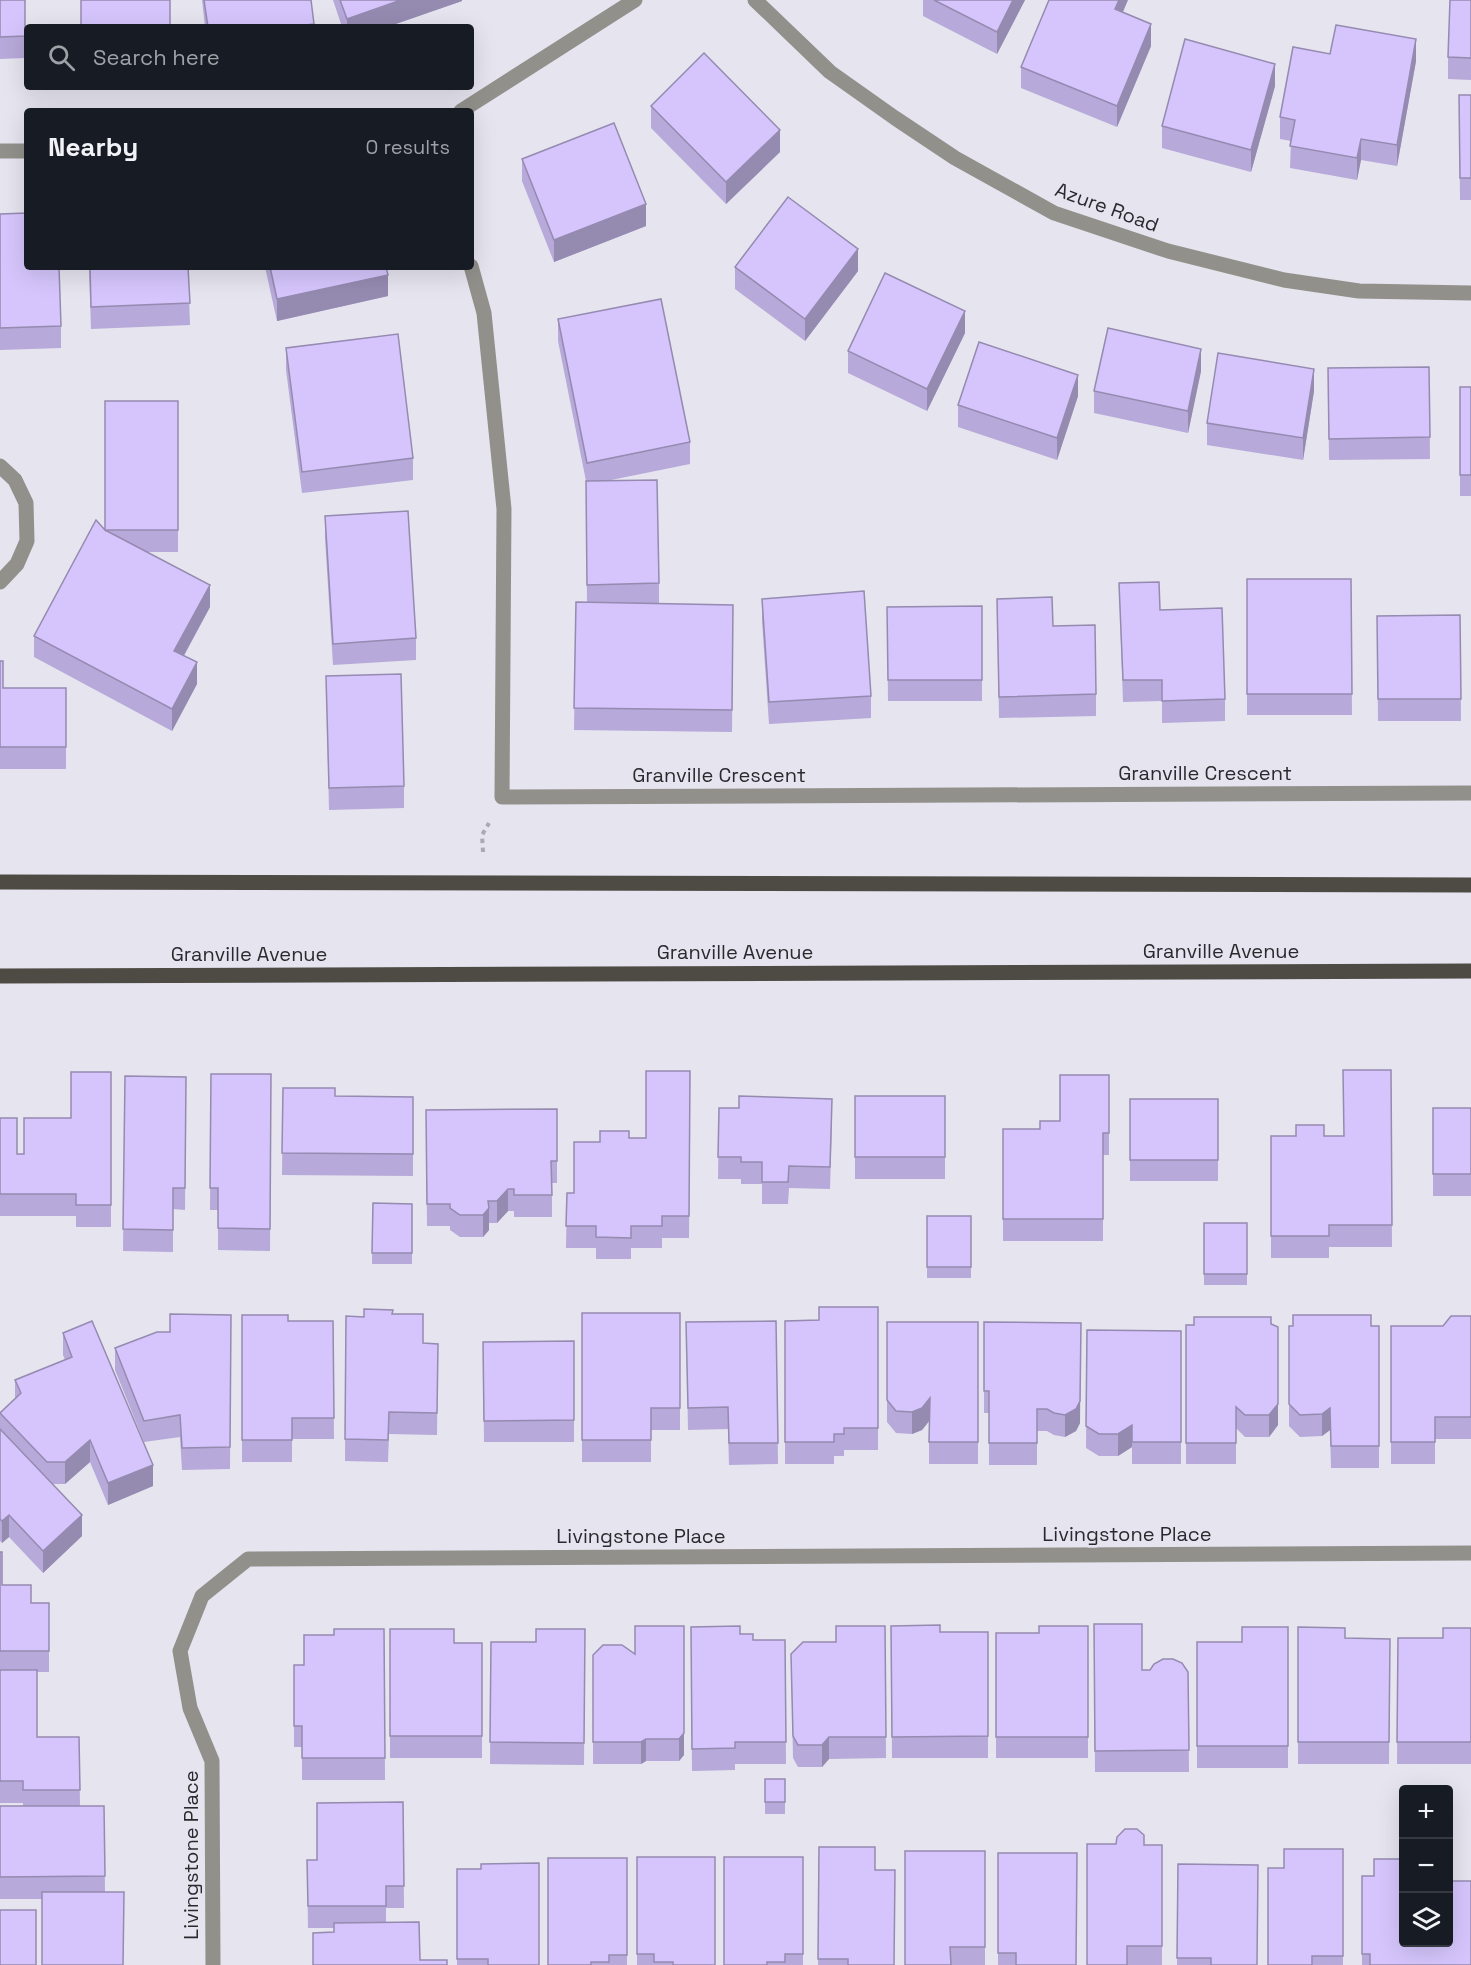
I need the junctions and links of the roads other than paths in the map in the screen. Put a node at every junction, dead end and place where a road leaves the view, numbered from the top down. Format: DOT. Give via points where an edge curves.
graph roads {
  1 [pos="635,0"];
  2 [pos="755,0"];
  3 [pos="466,108"];
  4 [pos="0,151"];
  5 [pos="24,151"];
  6 [pos="472,270"];
  7 [pos="1471,293"];
  8 [pos="0,466"];
  9 [pos="0,582"];
  10 [pos="1471,793"];
  11 [pos="0,882"];
  12 [pos="1471,885"];
  13 [pos="1471,971"];
  14 [pos="0,976"];
  15 [pos="1471,1553"];
  16 [pos="213,1965"];
  1 -- 3 [label="street"];
  2 -- 7 [label="street, Azure Road" via="830,72 955,158 1054,213 1168,251 1284,280 1359,291"];
  4 -- 5 [label="street"];
  6 -- 10 [label="street, Granville Crescent" via="484,313 504,509 502,797"];
  8 -- 9 [label="street" via="15,480 26,503 27,540 17,564"];
  11 -- 12 [label="main road"];
  13 -- 14 [label="main road, Granville Avenue"];
  15 -- 16 [label="street, Livingstone Place" via="248,1558 202,1596 180,1651 190,1708 213,1761"];
}
